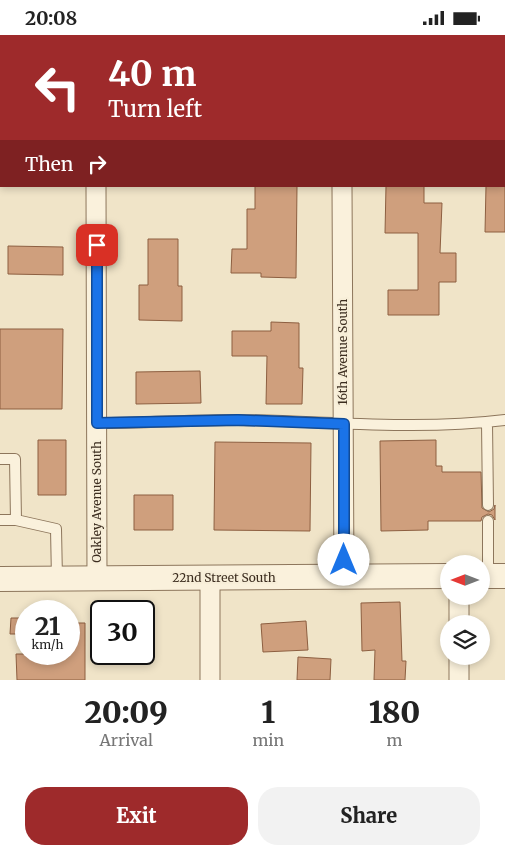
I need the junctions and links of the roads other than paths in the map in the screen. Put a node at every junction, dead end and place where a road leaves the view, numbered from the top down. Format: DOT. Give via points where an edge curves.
graph roads {
  1 [pos="96,187"];
  2 [pos="342,187"];
  3 [pos="505,421"];
  4 [pos="97,423"];
  5 [pos="487,423"];
  6 [pos="344,424"];
  7 [pos="0,459"];
  8 [pos="488,505"];
  9 [pos="0,520"];
  10 [pos="16,520"];
  11 [pos="488,521"];
  12 [pos="440,576"];
  13 [pos="492,576"];
  14 [pos="344,577"];
  15 [pos="210,578"];
  16 [pos="0,579"];
  17 [pos="57,579"];
  18 [pos="98,579"];
  19 [pos="459,665"];
  20 [pos="210,680"];
  21 [pos="459,680"];
  1 -- 4 [label="street, Oakley Avenue South"];
  2 -- 6 [label="street, 16th Avenue South"];
  3 -- 5 [label="lane"];
  4 -- 6 [label="lane" via="238,420"];
  4 -- 18 [label="street, Oakley Avenue South"];
  5 -- 6 [label="lane"];
  5 -- 8 [label="lane"];
  6 -- 14 [label="street, 16th Avenue South"];
  7 -- 10 [label="lane" via="16,459"];
  9 -- 10 [label="lane"];
  10 -- 17 [label="lane" via="56,529"];
  11 -- 13 [label="lane"];
  12 -- 14 [label="street, 22nd Street South"];
  14 -- 15 [label="street, 22nd Street South"];
  15 -- 18 [label="street, 22nd Street South"];
  15 -- 20 [label="street"];
  16 -- 17 [label="street, 22nd Street South"];
  17 -- 18 [label="street, 22nd Street South"];
  19 -- 21 [label="street"];
}
